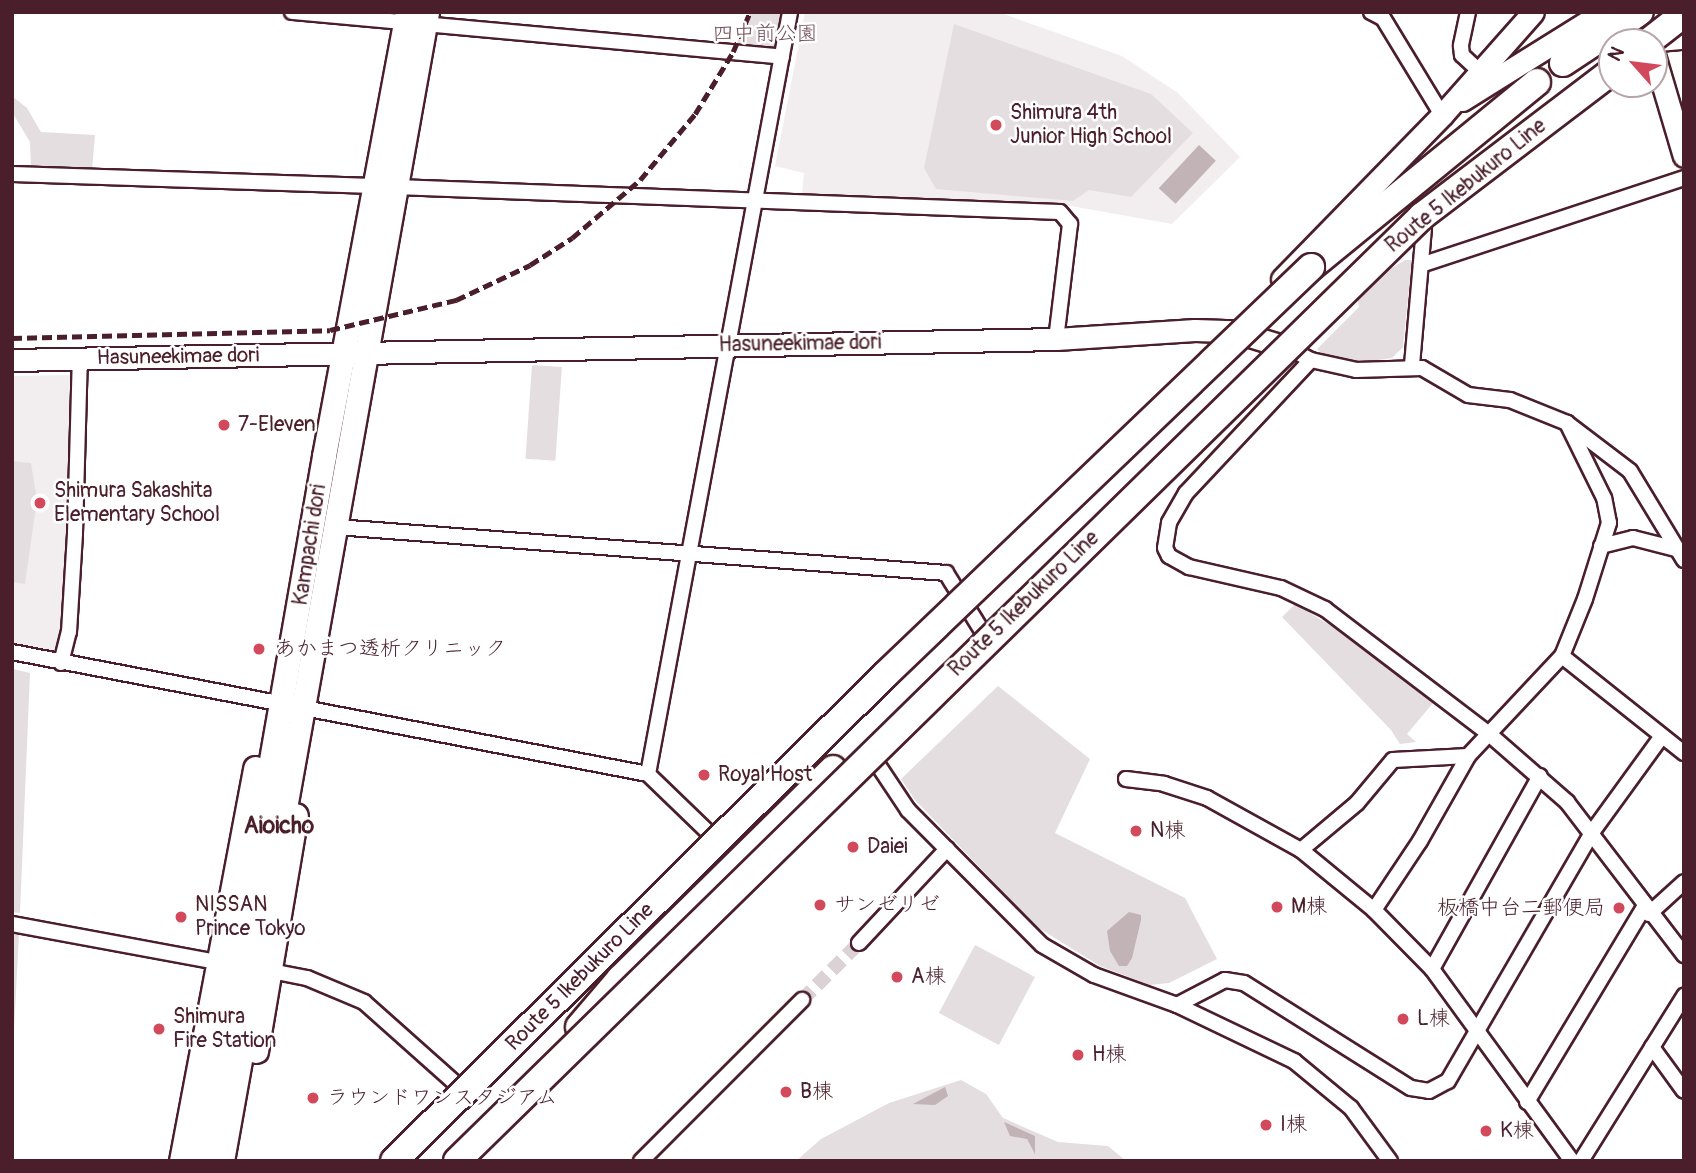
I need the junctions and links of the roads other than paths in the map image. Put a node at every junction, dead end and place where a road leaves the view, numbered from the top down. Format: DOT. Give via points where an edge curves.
graph roads {
  1 [pos="292,12"];
  2 [pos="790,12"];
  3 [pos="1371,12"];
  4 [pos="1468,12"];
  5 [pos="1532,12"];
  6 [pos="1602,12"];
  7 [pos="1640,12"];
  8 [pos="1684,13"];
  9 [pos="416,18"];
  10 [pos="1684,24"];
  11 [pos="1668,30"];
  12 [pos="1668,35"];
  13 [pos="782,57"];
  14 [pos="1563,63"];
  15 [pos="1478,70"];
  16 [pos="1537,82"];
  17 [pos="1598,82"];
  18 [pos="1598,92"];
  19 [pos="1668,98"];
  20 [pos="1445,111"];
  21 [pos="1684,156"];
  22 [pos="12,174"];
  23 [pos="1684,178"];
  24 [pos="385,187"];
  25 [pos="754,202"];
  26 [pos="1424,229"];
  27 [pos="1393,244"];
  28 [pos="1420,265"];
  29 [pos="1293,282"];
  30 [pos="1233,331"];
  31 [pos="1056,339"];
  32 [pos="728,345"];
  33 [pos="1289,348"];
  34 [pos="343,353"];
  35 [pos="368,354"];
  36 [pos="80,359"];
  37 [pos="12,360"];
  38 [pos="1311,360"];
  39 [pos="1412,365"];
  40 [pos="1567,423"];
  41 [pos="336,527"];
  42 [pos="1601,545"];
  43 [pos="691,554"];
  44 [pos="1680,555"];
  45 [pos="960,589"];
  46 [pos="989,642"];
  47 [pos="12,652"];
  48 [pos="1562,656"];
  49 [pos="61,663"];
  50 [pos="295,711"];
  51 [pos="1488,733"];
  52 [pos="1662,736"];
  53 [pos="1684,752"];
  54 [pos="872,756"];
  55 [pos="1468,756"];
  56 [pos="648,774"];
  57 [pos="1540,776"];
  58 [pos="1126,779"];
  59 [pos="1593,831"];
  60 [pos="709,834"];
  61 [pos="947,849"];
  62 [pos="1301,850"];
  63 [pos="1684,882"];
  64 [pos="701,892"];
  65 [pos="1374,909"];
  66 [pos="1647,910"];
  67 [pos="12,924"];
  68 [pos="859,943"];
  69 [pos="1684,955"];
  70 [pos="218,962"];
  71 [pos="1432,969"];
  72 [pos="271,971"];
  73 [pos="1684,996"];
  74 [pos="802,1000"];
  75 [pos="1177,1006"];
  76 [pos="1477,1032"];
  77 [pos="508,1033"];
  78 [pos="1652,1047"];
  79 [pos="537,1079"];
  80 [pos="456,1084"];
  81 [pos="1684,1091"];
  82 [pos="1527,1102"];
  83 [pos="181,1161"];
  84 [pos="201,1161"];
  85 [pos="222,1161"];
  86 [pos="236,1161"];
  87 [pos="379,1161"];
  88 [pos="394,1161"];
  89 [pos="456,1161"];
  90 [pos="641,1161"];
  91 [pos="1390,1161"];
  92 [pos="1572,1161"];
  93 [pos="1581,1161"];
  1 -- 9 [label="street"];
  2 -- 13 [label="street"];
  3 -- 20 [label="street" via="1383,18"];
  4 -- 15 [label="street" via="1462,55"];
  5 -- 15 [label="street"];
  6 -- 20 [label="street"];
  7 -- 14 [label="highway"];
  8 -- 11 [label="highway, bridge"];
  9 -- 13 [label="street"];
  9 -- 24 [label="main road, Kampachi dori"];
  10 -- 12 [label="street"];
  13 -- 25 [label="street"];
  15 -- 20 [label="street"];
  16 -- 29 [label="highway, Route 5 Ikebukuro Line, bridge"];
  17 -- 27 [label="highway, Route 5 Ikebukuro Line, bridge" via="1422,216"];
  18 -- 26 [label="street"];
  19 -- 21 [label="street"];
  20 -- 30 [label="street"];
  22 -- 24 [label="street"];
  23 -- 28 [label="street"];
  24 -- 25 [label="street"];
  24 -- 34 [label="main road, Kampachi dori"];
  24 -- 35 [label="main road, Kampachi dori"];
  25 -- 31 [label="street" via="1065,215 1070,224"];
  25 -- 32 [label="street"];
  26 -- 28 [label="street"];
  26 -- 33 [label="street"];
  27 -- 64 [label="highway, bridge" via="1292,324"];
  27 -- 89 [label="highway, Route 5 Ikebukuro Line, bridge"];
  28 -- 39 [label="street"];
  29 -- 64 [label="highway, bridge" via="1200,386"];
  29 -- 88 [label="highway, Route 5 Ikebukuro Line, bridge" via="885,675"];
  30 -- 31 [label="street, Hasuneekimae dori"];
  30 -- 33 [label="street, Hasuneekimae dori"];
  30 -- 45 [label="street"];
  31 -- 32 [label="street, Hasuneekimae dori"];
  32 -- 35 [label="street, Hasuneekimae dori"];
  32 -- 43 [label="street"];
  33 -- 38 [label="street"];
  33 -- 46 [label="street" via="1119,509"];
  34 -- 35 [label="street, Hasuneekimae dori"];
  34 -- 36 [label="street, Hasuneekimae dori"];
  34 -- 50 [label="main road, Kampachi dori"];
  35 -- 41 [label="main road, Kampachi dori"];
  36 -- 37 [label="street, Hasuneekimae dori"];
  36 -- 49 [label="street" via="75,545 69,632"];
  38 -- 39 [label="street" via="1356,370"];
  38 -- 51 [label="street" via="1186,493 1169,523 1165,548 1169,556 1189,567 1281,588 1325,609"];
  39 -- 40 [label="street" via="1468,395 1510,400"];
  40 -- 42 [label="street" via="1604,498 1609,523"];
  40 -- 44 [label="street" via="1630,471"];
  41 -- 43 [label="street"];
  41 -- 50 [label="main road, Kampachi dori"];
  42 -- 44 [label="street" via="1633,538"];
  42 -- 48 [label="street"];
  43 -- 45 [label="street" via="946,573"];
  43 -- 56 [label="street"];
  45 -- 46 [label="street"];
  45 -- 60 [label="street"];
  46 -- 54 [label="street"];
  47 -- 49 [label="street"];
  48 -- 51 [label="street"];
  48 -- 52 [label="street"];
  49 -- 50 [label="street"];
  50 -- 56 [label="street"];
  50 -- 70 [label="main road" via="269,723 256,766"];
  50 -- 72 [label="main road" via="299,795"];
  50 -- 84 [label="main road, Kampachi dori" via="260,821"];
  50 -- 85 [label="main road, Kampachi dori"];
  51 -- 55 [label="street"];
  51 -- 57 [label="street"];
  52 -- 53 [label="street"];
  52 -- 59 [label="street"];
  54 -- 61 [label="street" via="908,810"];
  54 -- 79 [label="street"];
  55 -- 62 [label="street" via="1394,760 1357,803"];
  55 -- 65 [label="street" via="1420,841"];
  56 -- 60 [label="street"];
  57 -- 59 [label="street"];
  57 -- 71 [label="street"];
  58 -- 62 [label="street" via="1164,784 1207,798"];
  59 -- 66 [label="street"];
  59 -- 76 [label="street"];
  60 -- 77 [label="street"];
  61 -- 68 [label="street"];
  61 -- 75 [label="street" via="1042,945 1094,975"];
  62 -- 65 [label="street"];
  63 -- 66 [label="street"];
  64 -- 77 [label="highway" via="591,985"];
  64 -- 79 [label="highway"];
  65 -- 71 [label="street"];
  66 -- 69 [label="street"];
  66 -- 82 [label="street"];
  67 -- 70 [label="street"];
  70 -- 83 [label="main road"];
  71 -- 76 [label="street"];
  72 -- 80 [label="street" via="307,978 364,1002"];
  72 -- 86 [label="main road"];
  73 -- 78 [label="street"];
  74 -- 90 [label="street"];
  75 -- 76 [label="street" via="1225,980 1244,982 1390,1077 1429,1091 1448,1081"];
  75 -- 91 [label="street" via="1254,1040 1315,1076 1368,1126"];
  76 -- 82 [label="street"];
  77 -- 80 [label="street"];
  78 -- 81 [label="street"];
  78 -- 93 [label="street"];
  79 -- 89 [label="street"];
  80 -- 87 [label="street"];
  82 -- 92 [label="street"];
}
